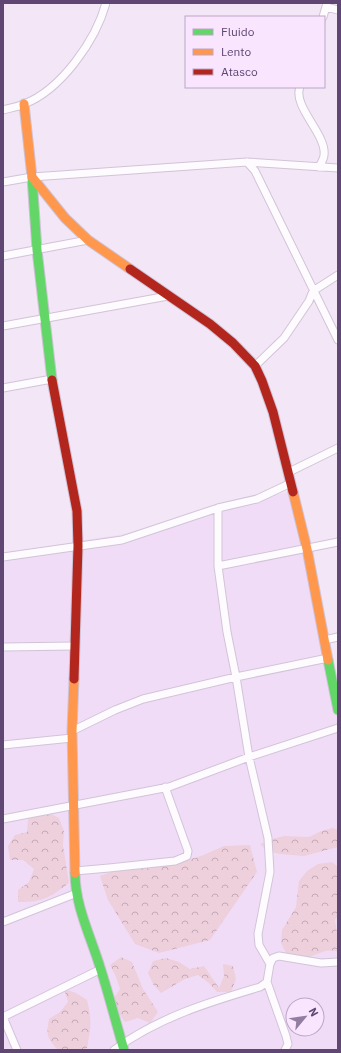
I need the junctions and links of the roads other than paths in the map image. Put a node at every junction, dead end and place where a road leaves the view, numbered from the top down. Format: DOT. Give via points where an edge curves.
graph roads {
  1 [pos="106,3"];
  2 [pos="326,5"];
  3 [pos="338,10"];
  4 [pos="323,16"];
  5 [pos="300,88"];
  6 [pos="24,104"];
  7 [pos="3,110"];
  8 [pos="247,162"];
  9 [pos="319,167"];
  10 [pos="338,168"];
  11 [pos="32,177"];
  12 [pos="3,182"];
  13 [pos="88,240"];
  14 [pos="37,250"];
  15 [pos="3,256"];
  16 [pos="338,275"];
  17 [pos="313,291"];
  18 [pos="168,296"];
  19 [pos="45,318"];
  20 [pos="3,326"];
  21 [pos="338,340"];
  22 [pos="255,366"];
  23 [pos="52,379"];
  24 [pos="3,388"];
  25 [pos="338,448"];
  26 [pos="289,472"];
  27 [pos="291,483"];
  28 [pos="218,508"];
  29 [pos="338,542"];
  30 [pos="78,546"];
  31 [pos="307,549"];
  32 [pos="3,557"];
  33 [pos="218,566"];
  34 [pos="338,637"];
  35 [pos="324,640"];
  36 [pos="74,646"];
  37 [pos="3,647"];
  38 [pos="328,658"];
  39 [pos="236,677"];
  40 [pos="338,710"];
  41 [pos="338,728"];
  42 [pos="72,735"];
  43 [pos="3,745"];
  44 [pos="249,757"];
  45 [pos="165,787"];
  46 [pos="74,805"];
  47 [pos="3,819"];
  48 [pos="75,870"];
  49 [pos="77,893"];
  50 [pos="3,922"];
  51 [pos="338,962"];
  52 [pos="270,964"];
  53 [pos="100,969"];
  54 [pos="267,982"];
  55 [pos="3,1017"];
  56 [pos="123,1047"];
  57 [pos="17,1050"];
  58 [pos="114,1050"];
  59 [pos="285,1050"];
  1 -- 6 [label="street" via="102,17 61,80"];
  2 -- 3 [label="street"];
  2 -- 4 [label="street"];
  5 -- 9 [label="street" via="301,103 323,145 324,156"];
  6 -- 7 [label="street"];
  6 -- 11 [label="street"];
  8 -- 9 [label="street"];
  8 -- 11 [label="street"];
  8 -- 17 [label="street" via="255,171"];
  9 -- 10 [label="street"];
  11 -- 12 [label="street"];
  11 -- 13 [label="street" via="65,218"];
  11 -- 14 [label="street"];
  13 -- 14 [label="street"];
  13 -- 18 [label="street"];
  14 -- 15 [label="street"];
  14 -- 19 [label="street"];
  16 -- 17 [label="street"];
  17 -- 21 [label="street"];
  17 -- 22 [label="street" via="284,338"];
  18 -- 19 [label="street"];
  18 -- 22 [label="street" via="222,334"];
  19 -- 20 [label="street"];
  19 -- 23 [label="street"];
  22 -- 26 [label="street" via="273,412"];
  23 -- 24 [label="street"];
  23 -- 30 [label="street" via="78,511"];
  25 -- 26 [label="street"];
  26 -- 27 [label="street"];
  27 -- 28 [label="street" via="256,499"];
  27 -- 31 [label="street"];
  28 -- 30 [label="street" via="122,540"];
  28 -- 33 [label="street"];
  29 -- 31 [label="street"];
  30 -- 32 [label="street"];
  30 -- 36 [label="street"];
  31 -- 33 [label="street"];
  31 -- 35 [label="street"];
  33 -- 39 [label="street"];
  34 -- 35 [label="street"];
  35 -- 38 [label="street"];
  36 -- 37 [label="street"];
  36 -- 42 [label="street"];
  38 -- 39 [label="street"];
  38 -- 40 [label="street"];
  39 -- 42 [label="street" via="143,699 115,710"];
  39 -- 44 [label="street"];
  41 -- 44 [label="street"];
  42 -- 43 [label="street"];
  42 -- 46 [label="street"];
  44 -- 45 [label="street"];
  44 -- 52 [label="street" via="268,838 270,872 258,934 259,945"];
  45 -- 46 [label="street"];
  45 -- 48 [label="street" via="188,851 186,856 175,861"];
  46 -- 47 [label="street"];
  46 -- 48 [label="street"];
  48 -- 49 [label="street"];
  49 -- 50 [label="street"];
  49 -- 53 [label="street"];
  51 -- 52 [label="street" via="321,963 279,956 273,958"];
  52 -- 54 [label="street"];
  53 -- 55 [label="street"];
  53 -- 56 [label="street"];
  54 -- 56 [label="street" via="260,987 174,1015"];
  54 -- 59 [label="street" via="286,1036 288,1044"];
  55 -- 57 [label="street"];
  56 -- 58 [label="street"];
}
